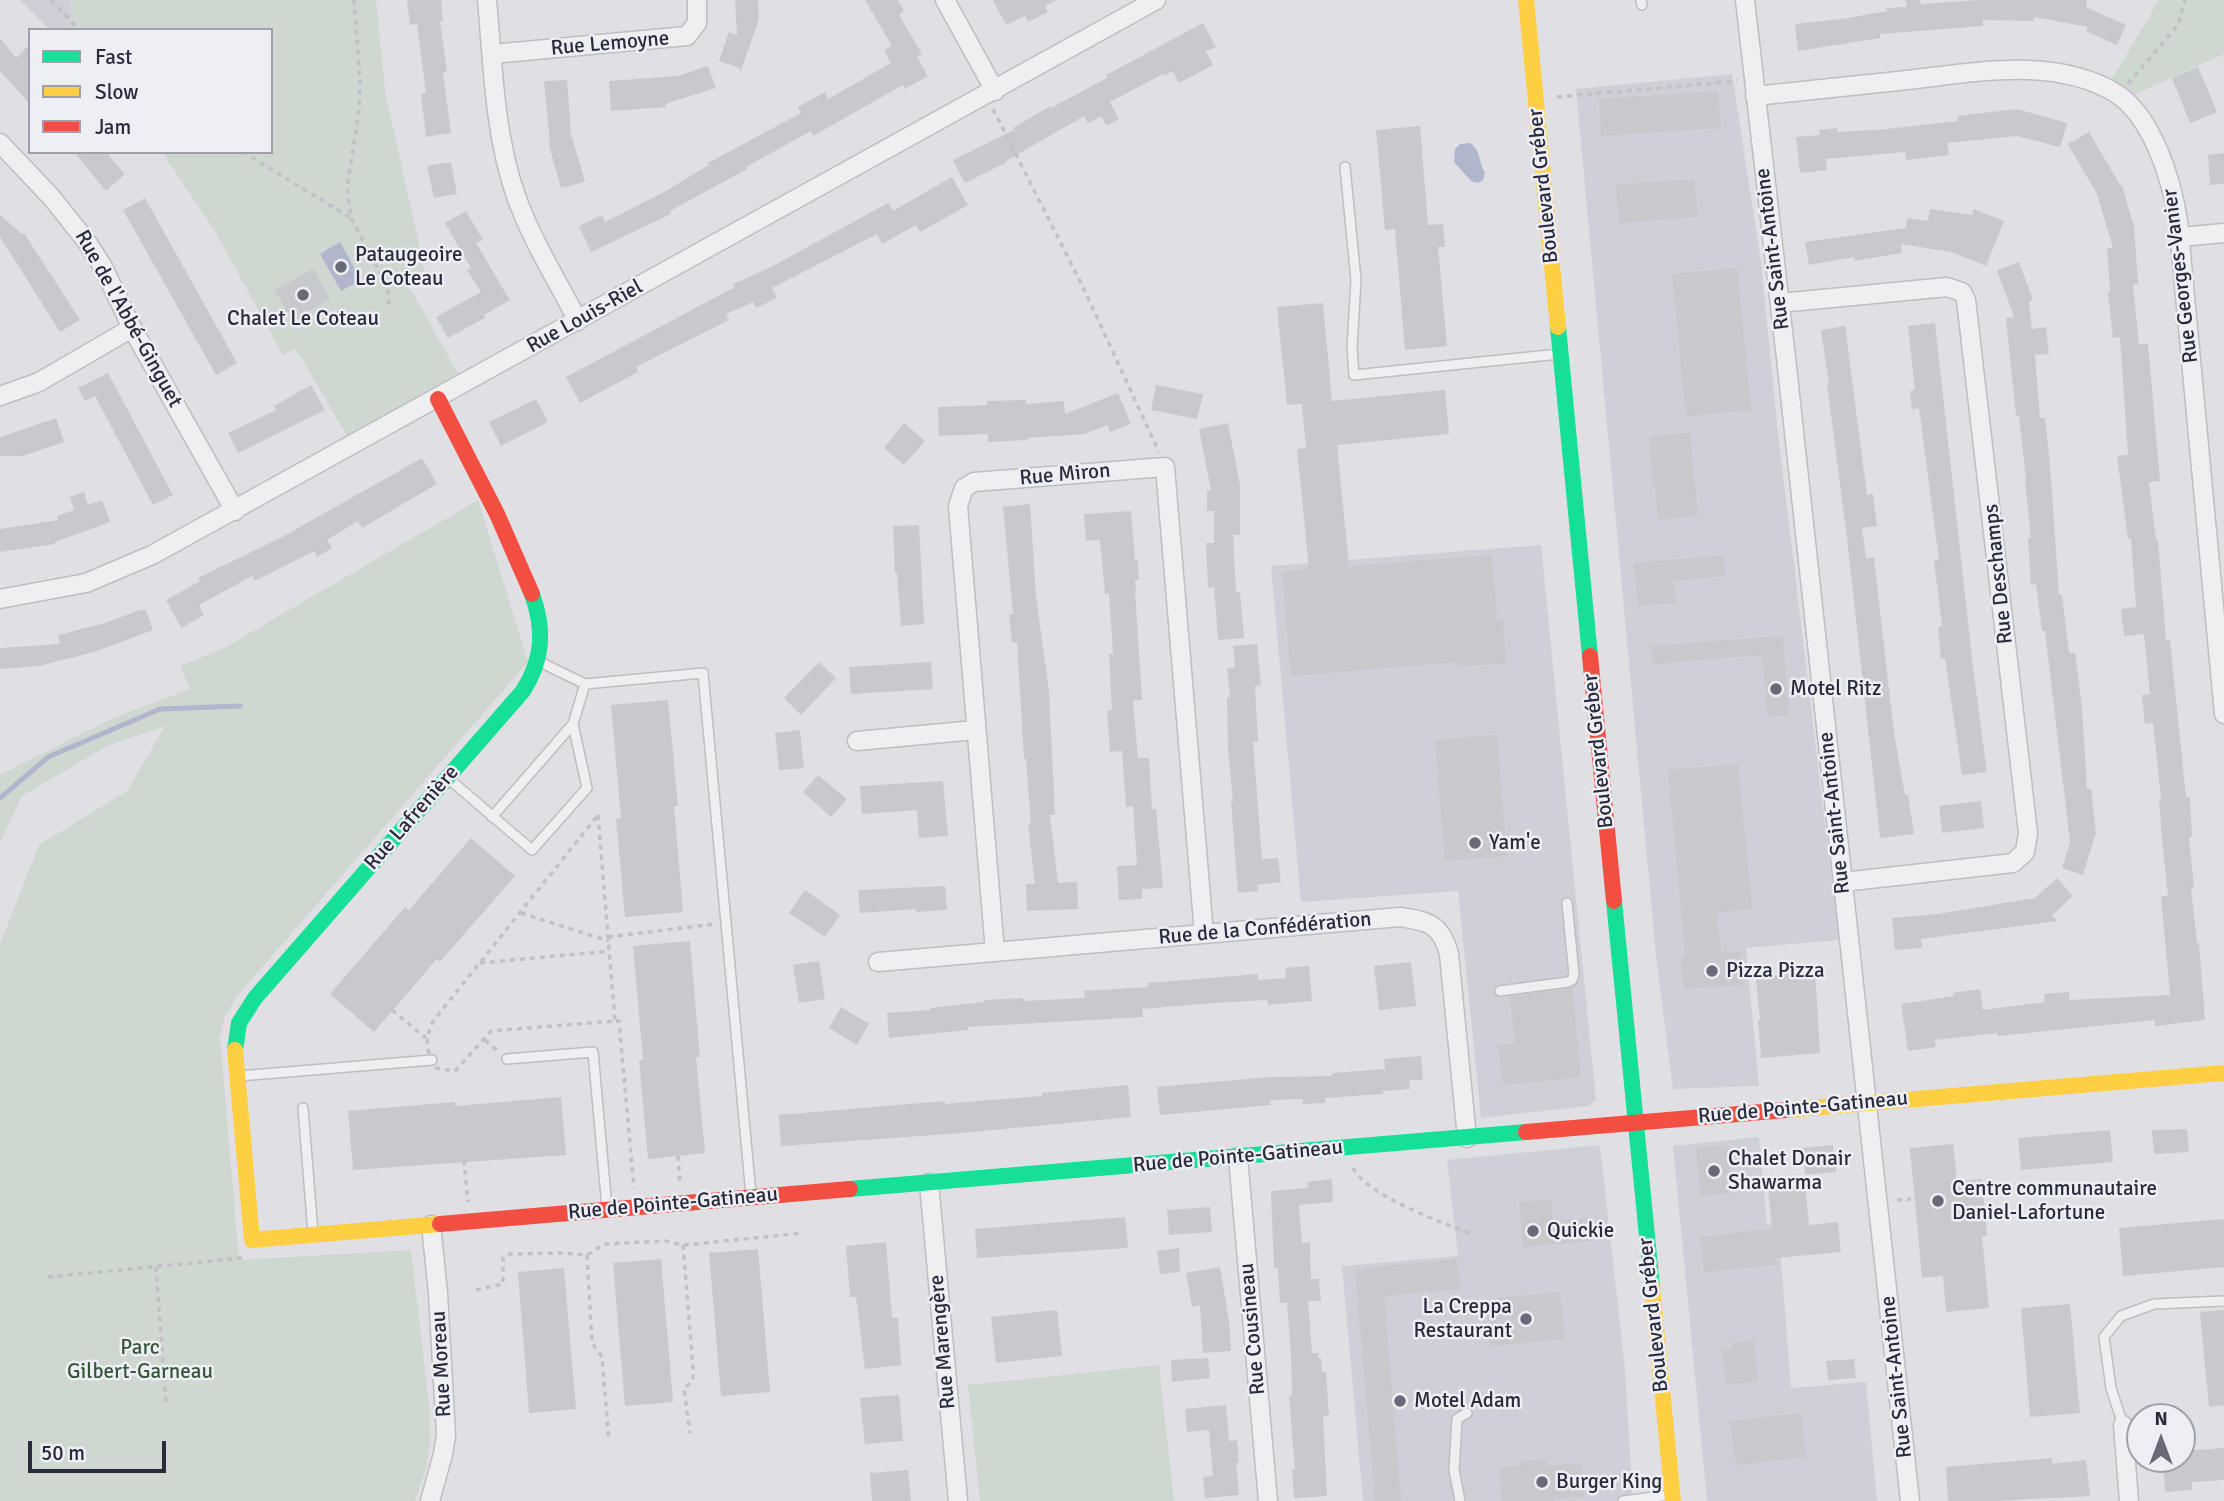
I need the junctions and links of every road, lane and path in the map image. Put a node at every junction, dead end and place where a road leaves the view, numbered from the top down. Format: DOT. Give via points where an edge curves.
graph roads {
  1 [pos="51,0"];
  2 [pos="354,0"];
  3 [pos="487,0"];
  4 [pos="697,0"];
  5 [pos="945,0"];
  6 [pos="1156,0"];
  7 [pos="1526,0"];
  8 [pos="1745,0"];
  9 [pos="2185,0"];
  10 [pos="77,28"];
  11 [pos="492,54"];
  12 [pos="1754,88"];
  13 [pos="990,93"];
  14 [pos="2118,95"];
  15 [pos="1535,99"];
  16 [pos="0,143"];
  17 [pos="246,154"];
  18 [pos="1345,167"];
  19 [pos="351,218"];
  20 [pos="2224,233"];
  21 [pos="2180,237"];
  22 [pos="1780,303"];
  23 [pos="389,307"];
  24 [pos="578,321"];
  25 [pos="132,328"];
  26 [pos="1560,354"];
  27 [pos="0,396"];
  28 [pos="438,399"];
  29 [pos="1165,467"];
  30 [pos="235,511"];
  31 [pos="0,599"];
  32 [pos="2221,652"];
  33 [pos="538,662"];
  34 [pos="585,684"];
  35 [pos="2224,714"];
  36 [pos="573,724"];
  37 [pos="975,730"];
  38 [pos="857,741"];
  39 [pos="447,778"];
  40 [pos="492,817"];
  41 [pos="1843,882"];
  42 [pos="1567,903"];
  43 [pos="520,913"];
  44 [pos="726,923"];
  45 [pos="1204,934"];
  46 [pos="608,935"];
  47 [pos="609,941"];
  48 [pos="610,952"];
  49 [pos="995,952"];
  50 [pos="878,962"];
  51 [pos="480,963"];
  52 [pos="1500,991"];
  53 [pos="392,1010"];
  54 [pos="615,1021"];
  55 [pos="427,1039"];
  56 [pos="484,1039"];
  57 [pos="507,1059"];
  58 [pos="432,1060"];
  59 [pos="2224,1073"];
  60 [pos="237,1076"];
  61 [pos="1867,1103"];
  62 [pos="303,1108"];
  63 [pos="1636,1122"];
  64 [pos="1467,1138"];
  65 [pos="678,1156"];
  66 [pos="1238,1157"];
  67 [pos="464,1160"];
  68 [pos="1350,1164"];
  69 [pos="929,1183"];
  70 [pos="681,1186"];
  71 [pos="634,1190"];
  72 [pos="752,1198"];
  73 [pos="1911,1199"];
  74 [pos="1897,1200"];
  75 [pos="468,1205"];
  76 [pos="607,1210"];
  77 [pos="431,1225"];
  78 [pos="802,1233"];
  79 [pos="313,1234"];
  80 [pos="1471,1234"];
  81 [pos="252,1240"];
  82 [pos="683,1245"];
  83 [pos="587,1255"];
  84 [pos="245,1258"];
  85 [pos="156,1267"];
  86 [pos="48,1277"];
  87 [pos="476,1290"];
  88 [pos="2224,1301"];
  89 [pos="166,1404"];
  90 [pos="1467,1413"];
  91 [pos="2123,1425"];
  92 [pos="690,1433"];
  93 [pos="609,1441"];
  94 [pos="1672,1498"];
  95 [pos="430,1501"];
  96 [pos="958,1501"];
  97 [pos="1268,1501"];
  98 [pos="1460,1501"];
  99 [pos="1623,1501"];
  100 [pos="1910,1501"];
  101 [pos="2129,1501"];
  1 -- 10 [label="path"];
  2 -- 19 [label="path" via="360,79 347,188"];
  3 -- 11 [label="street"];
  4 -- 11 [label="street, Rue Lemoyne" via="697,23 687,36"];
  5 -- 13 [label="street"];
  6 -- 13 [label="street, Rue Louis-Riel"];
  7 -- 15 [label="street, Boulevard Gréber"];
  8 -- 12 [label="street, Rue Saint-Antoine"];
  9 -- 14 [label="path" via="2178,25"];
  11 -- 24 [label="street" via="500,128 516,197"];
  12 -- 14 [label="street, Rue Georges-Vanier" via="2032,70 2085,79"];
  12 -- 15 [label="path"];
  12 -- 22 [label="street, Rue Saint-Antoine"];
  13 -- 24 [label="street, Rue Louis-Riel"];
  13 -- 29 [label="path"];
  14 -- 21 [label="street, Rue Georges-Vanier" via="2145,126 2162,159"];
  15 -- 26 [label="street, Boulevard Gréber"];
  16 -- 25 [label="street, Rue de l'Abbé-Ginguet" via="80,232 103,267"];
  17 -- 19 [label="path"];
  18 -- 26 [label="lane" via="1356,280 1354,375"];
  19 -- 23 [label="path" via="388,288"];
  20 -- 21 [label="street"];
  21 -- 32 [label="street, Rue Georges-Vanier"];
  22 -- 41 [label="street, Rue Saint-Antoine"];
  22 -- 41 [label="street, Rue Deschamps" via="1947,287 1962,292 1966,300 2025,806 2028,844 2021,859 2013,863"];
  24 -- 28 [label="street, Rue Louis-Riel"];
  25 -- 27 [label="street" via="39,382"];
  25 -- 30 [label="street, Rue de l'Abbé-Ginguet"];
  26 -- 63 [label="street, Boulevard Gréber"];
  28 -- 30 [label="street, Rue Louis-Riel"];
  28 -- 33 [label="street, Rue Lafrenière" via="490,496 530,586 541,632"];
  29 -- 37 [label="street, Rue Miron" via="974,482 964,488 957,506"];
  29 -- 45 [label="street"];
  30 -- 31 [label="street, Rue Louis-Riel" via="86,583"];
  32 -- 35 [label="street, Rue Georges-Vanier"];
  33 -- 34 [label="lane"];
  33 -- 39 [label="street, Rue Lafrenière" via="523,691"];
  34 -- 36 [label="lane"];
  34 -- 44 [label="lane" via="703,673"];
  36 -- 40 [label="lane"];
  36 -- 40 [label="lane" via="587,788 532,850"];
  37 -- 38 [label="street"];
  37 -- 49 [label="street, Rue Miron"];
  39 -- 40 [label="lane"];
  39 -- 60 [label="street, Rue Lafrenière" via="246,1010 236,1034"];
  41 -- 61 [label="street, Rue Saint-Antoine"];
  42 -- 52 [label="lane" via="1572,980"];
  43 -- 46 [label="path" via="598,815"];
  43 -- 47 [label="path"];
  43 -- 51 [label="path"];
  44 -- 46 [label="path"];
  44 -- 72 [label="lane"];
  45 -- 49 [label="street, Rue de la Confédération"];
  45 -- 64 [label="street, Rue de la Confédération" via="1400,917 1434,926 1445,938 1449,954"];
  46 -- 47 [label="path"];
  46 -- 48 [label="path"];
  47 -- 48 [label="path"];
  48 -- 51 [label="path"];
  48 -- 54 [label="path"];
  49 -- 50 [label="street, Rue de la Confédération"];
  51 -- 55 [label="path" via="434,1020"];
  53 -- 55 [label="path"];
  54 -- 56 [label="path" via="491,1031"];
  54 -- 71 [label="path" via="620,1021"];
  55 -- 58 [label="path"];
  56 -- 57 [label="path"];
  56 -- 58 [label="path" via="455,1071 436,1068"];
  57 -- 76 [label="lane" via="593,1052"];
  58 -- 60 [label="lane"];
  59 -- 61 [label="street, Rue de Pointe-Gatineau"];
  60 -- 81 [label="street, Rue Lafrenière"];
  61 -- 63 [label="street, Rue de Pointe-Gatineau"];
  61 -- 100 [label="street, Rue Saint-Antoine"];
  62 -- 79 [label="lane"];
  63 -- 64 [label="street, Rue de Pointe-Gatineau"];
  63 -- 94 [label="street, Boulevard Gréber"];
  64 -- 66 [label="street, Rue de Pointe-Gatineau"];
  65 -- 70 [label="path"];
  66 -- 69 [label="street, Rue de Pointe-Gatineau"];
  66 -- 97 [label="street, Rue Cousineau"];
  67 -- 75 [label="path"];
  68 -- 80 [label="path" via="1358,1177 1383,1194"];
  69 -- 72 [label="street, Rue de Pointe-Gatineau"];
  69 -- 96 [label="street, Rue Marengère"];
  72 -- 76 [label="street, Rue de Pointe-Gatineau"];
  73 -- 74 [label="path"];
  76 -- 77 [label="street, Rue de Pointe-Gatineau"];
  77 -- 79 [label="street, Rue de Pointe-Gatineau"];
  77 -- 95 [label="street, Rue Moreau" via="446,1435"];
  78 -- 82 [label="path"];
  79 -- 81 [label="street, Rue de Pointe-Gatineau"];
  82 -- 83 [label="path" via="665,1241 604,1244"];
  82 -- 92 [label="path" via="693,1368 693,1380 684,1389"];
  83 -- 87 [label="path" via="510,1254 503,1257 503,1284"];
  83 -- 93 [label="path" via="592,1343 602,1357"];
  84 -- 85 [label="path"];
  85 -- 86 [label="path"];
  85 -- 89 [label="path"];
  88 -- 91 [label="lane" via="2154,1304 2121,1316 2105,1337 2111,1388"];
  90 -- 98 [label="lane" via="1457,1419 1454,1470"];
  91 -- 101 [label="street"];
  94 -- 99 [label="lane"];
}
